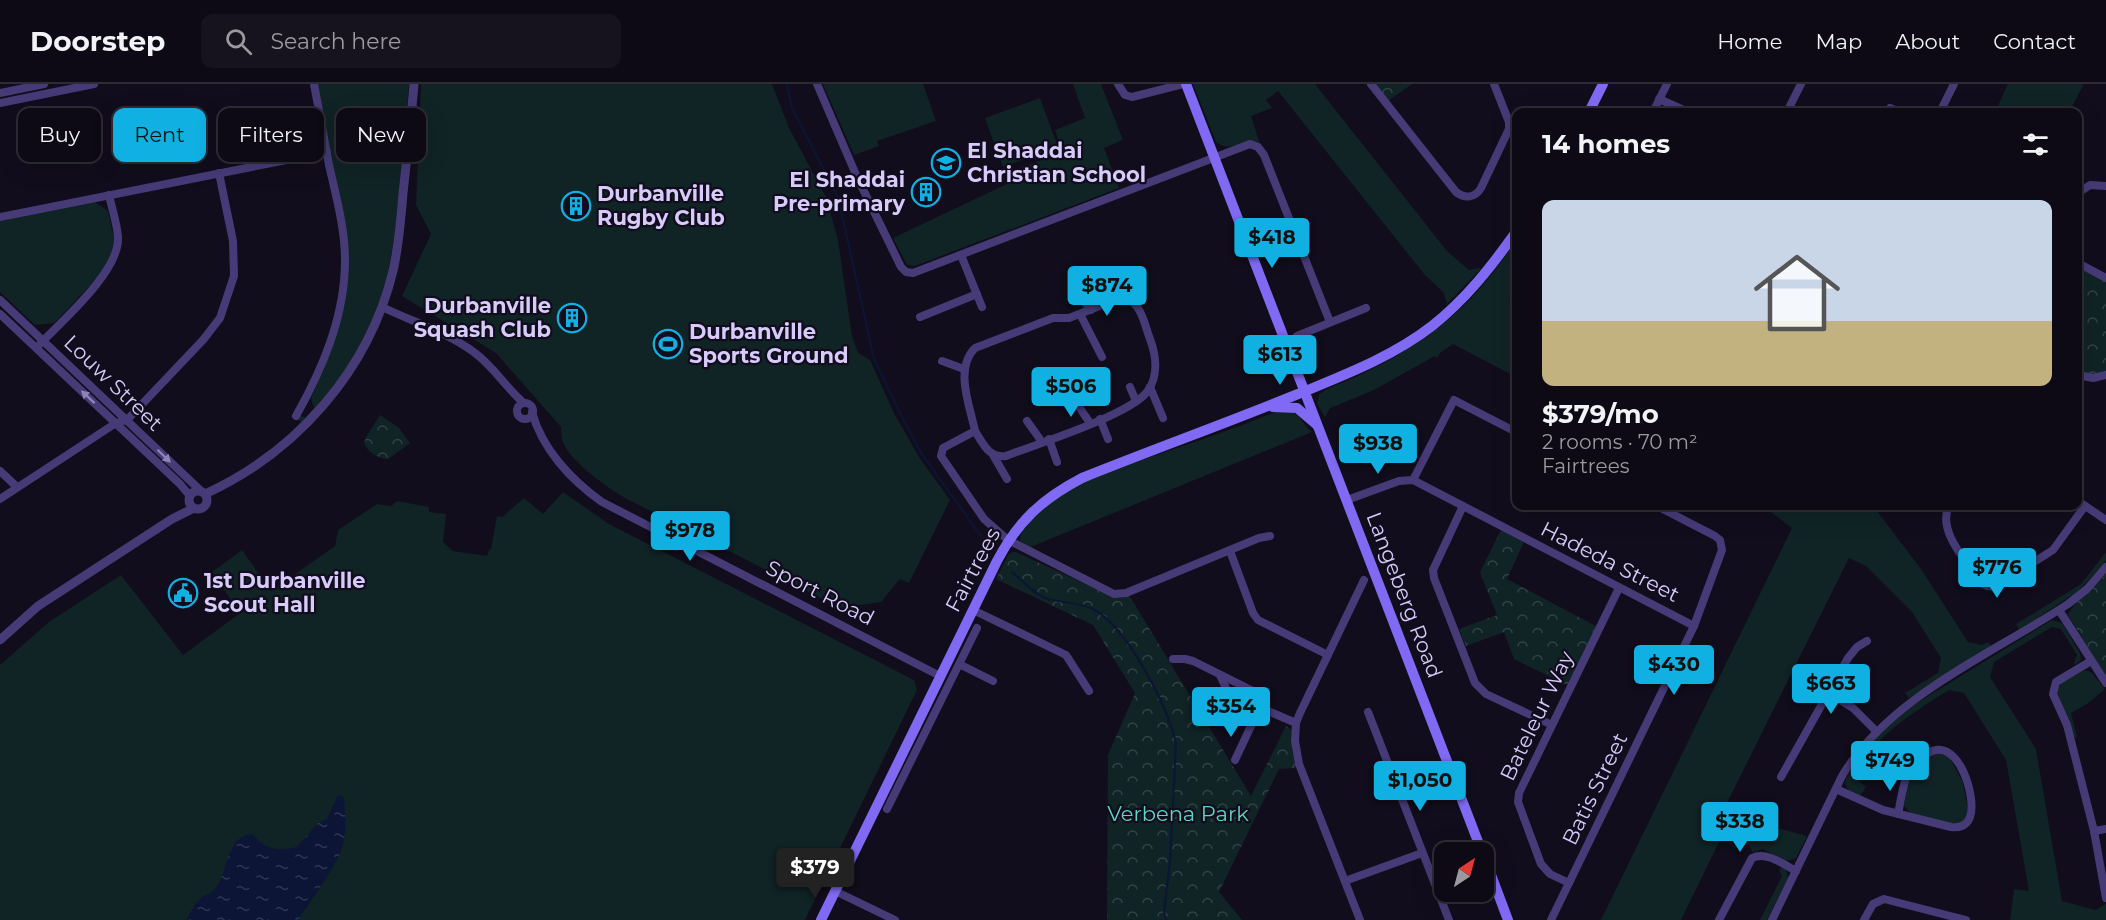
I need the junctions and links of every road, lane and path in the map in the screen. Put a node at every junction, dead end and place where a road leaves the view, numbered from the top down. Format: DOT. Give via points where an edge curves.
graph roads {
  1 [pos="44,84"];
  2 [pos="94,84"];
  3 [pos="314,84"];
  4 [pos="414,84"];
  5 [pos="817,84"];
  6 [pos="1118,84"];
  7 [pos="1185,84"];
  8 [pos="1371,84"];
  9 [pos="1494,84"];
  10 [pos="1603,84"];
  11 [pos="1667,84"];
  12 [pos="1801,84"];
  13 [pos="1954,84"];
  14 [pos="0,93"];
  15 [pos="1659,99"];
  16 [pos="0,103"];
  17 [pos="1591,108"];
  18 [pos="1655,108"];
  19 [pos="1679,108"];
  20 [pos="1788,108"];
  21 [pos="1942,108"];
  22 [pos="327,152"];
  23 [pos="1214,157"];
  24 [pos="219,174"];
  25 [pos="2106,186"];
  26 [pos="2082,191"];
  27 [pos="110,195"];
  28 [pos="0,217"];
  29 [pos="1512,237"];
  30 [pos="961,255"];
  31 [pos="2082,265"];
  32 [pos="2106,278"];
  33 [pos="1075,290"];
  34 [pos="977,294"];
  35 [pos="0,300"];
  36 [pos="382,307"];
  37 [pos="982,307"];
  38 [pos="1366,308"];
  39 [pos="1090,310"];
  40 [pos="0,314"];
  41 [pos="1080,314"];
  42 [pos="920,317"];
  43 [pos="1330,322"];
  44 [pos="1297,336"];
  45 [pos="43,341"];
  46 [pos="36,348"];
  47 [pos="1102,357"];
  48 [pos="942,361"];
  49 [pos="964,369"];
  50 [pos="2106,375"];
  51 [pos="2082,376"];
  52 [pos="1130,387"];
  53 [pos="1150,387"];
  54 [pos="1305,391"];
  55 [pos="514,394"];
  56 [pos="1073,398"];
  57 [pos="1136,401"];
  58 [pos="524,403"];
  59 [pos="1266,407"];
  60 [pos="517,408"];
  61 [pos="532,412"];
  62 [pos="296,416"];
  63 [pos="525,418"];
  64 [pos="1163,418"];
  65 [pos="1100,419"];
  66 [pos="127,420"];
  67 [pos="1027,421"];
  68 [pos="116,423"];
  69 [pos="1090,423"];
  70 [pos="1319,427"];
  71 [pos="1512,430"];
  72 [pos="975,431"];
  73 [pos="542,437"];
  74 [pos="1108,439"];
  75 [pos="1045,440"];
  76 [pos="993,455"];
  77 [pos="1057,462"];
  78 [pos="0,471"];
  79 [pos="1007,479"];
  80 [pos="1413,480"];
  81 [pos="17,488"];
  82 [pos="205,495"];
  83 [pos="0,499"];
  84 [pos="1347,500"];
  85 [pos="191,502"];
  86 [pos="2082,504"];
  87 [pos="1463,506"];
  88 [pos="2085,506"];
  89 [pos="1665,510"];
  90 [pos="1948,510"];
  91 [pos="2106,520"];
  92 [pos="1270,536"];
  93 [pos="1008,540"];
  94 [pos="1230,551"];
  95 [pos="2106,567"];
  96 [pos="1364,580"];
  97 [pos="1619,588"];
  98 [pos="973,610"];
  99 [pos="2059,610"];
  100 [pos="1694,626"];
  101 [pos="977,628"];
  102 [pos="0,640"];
  103 [pos="1867,641"];
  104 [pos="1328,655"];
  105 [pos="1173,659"];
  106 [pos="2091,661"];
  107 [pos="959,664"];
  108 [pos="1220,675"];
  109 [pos="940,676"];
  110 [pos="993,681"];
  111 [pos="2106,683"];
  112 [pos="1089,691"];
  113 [pos="1829,693"];
  114 [pos="1262,708"];
  115 [pos="1368,712"];
  116 [pos="1296,723"];
  117 [pos="1552,725"];
  118 [pos="1251,726"];
  119 [pos="1876,731"];
  120 [pos="1235,760"];
  121 [pos="904,762"];
  122 [pos="1781,777"];
  123 [pos="1836,789"];
  124 [pos="887,809"];
  125 [pos="1898,814"];
  126 [pos="2106,829"];
  127 [pos="2094,831"];
  128 [pos="1478,842"];
  129 [pos="1422,853"];
  130 [pos="1796,871"];
  131 [pos="1345,881"];
  132 [pos="1569,882"];
  133 [pos="1494,883"];
  134 [pos="836,891"];
  135 [pos="2106,898"];
  136 [pos="821,920"];
  137 [pos="895,920"];
  138 [pos="1360,920"];
  139 [pos="1449,920"];
  140 [pos="1508,920"];
  141 [pos="1551,920"];
  142 [pos="1719,920"];
  143 [pos="1772,920"];
  144 [pos="1864,920"];
  145 [pos="1966,920"];
  1 -- 14 [label="street"];
  2 -- 16 [label="street"];
  3 -- 22 [label="street"];
  4 -- 36 [label="street" via="399,242"];
  5 -- 30 [label="street" via="901,267 913,273"];
  6 -- 7 [label="street" via="1125,95 1132,97"];
  7 -- 23 [label="main road, Langeberg Road"];
  8 -- 9 [label="street" via="1456,192 1470,197 1481,188 1509,129"];
  10 -- 17 [label="main road"];
  11 -- 15 [label="street"];
  12 -- 20 [label="street"];
  13 -- 21 [label="street"];
  15 -- 18 [label="street"];
  15 -- 19 [label="street"];
  22 -- 24 [label="street"];
  22 -- 62 [label="street" via="342,225 343,288 326,355"];
  23 -- 30 [label="street"];
  23 -- 43 [label="street" via="1246,144 1261,150"];
  23 -- 54 [label="main road, Langeberg Road"];
  24 -- 27 [label="street"];
  24 -- 66 [label="street" via="232,241 234,276 220,318"];
  25 -- 26 [label="street" via="2090,185"];
  27 -- 28 [label="street"];
  27 -- 45 [label="street" via="118,237 106,275"];
  29 -- 54 [label="main road, Fairtrees" via="1472,290 1430,327 1392,353"];
  30 -- 34 [label="street"];
  31 -- 32 [label="street"];
  33 -- 39 [label="street"];
  34 -- 37 [label="street"];
  34 -- 42 [label="street"];
  35 -- 45 [label="street, Louw Street"];
  36 -- 55 [label="street" via="467,347"];
  36 -- 82 [label="street" via="355,363 320,410 283,446"];
  38 -- 43 [label="street"];
  39 -- 41 [label="street"];
  39 -- 53 [label="street" via="1122,298 1136,305 1156,359"];
  40 -- 46 [label="street, Louw Street"];
  41 -- 47 [label="street"];
  41 -- 49 [label="street" via="1053,318 975,348"];
  43 -- 44 [label="street"];
  45 -- 46 [label="street"];
  45 -- 66 [label="street, Louw Street"];
  68 -- 46 [label="street, Louw Street, one-way"];
  48 -- 49 [label="street"];
  49 -- 72 [label="street"];
  50 -- 51 [label="street"];
  52 -- 57 [label="street"];
  53 -- 57 [label="street"];
  53 -- 64 [label="street"];
  54 -- 59 [label="main road, Fairtrees"];
  54 -- 70 [label="main road, Langeberg Road"];
  55 -- 58 [label="street"];
  55 -- 60 [label="street"];
  56 -- 69 [label="street"];
  57 -- 65 [label="street"];
  58 -- 60 [label="street"];
  58 -- 61 [label="street" via="530,405"];
  59 -- 70 [label="main road" via="1297,408"];
  59 -- 93 [label="main road, Fairtrees" via="1068,485 1035,508"];
  60 -- 63 [label="street" via="518,415"];
  61 -- 63 [label="street"];
  61 -- 73 [label="street, Sport Road"];
  63 -- 73 [label="street, Sport Road"];
  65 -- 69 [label="street"];
  65 -- 74 [label="street"];
  66 -- 68 [label="street"];
  66 -- 82 [label="street, Louw Street, one-way"];
  67 -- 75 [label="street"];
  68 -- 81 [label="street"];
  68 -- 85 [label="street, Louw Street" via="180,484"];
  69 -- 75 [label="street"];
  70 -- 84 [label="main road, Langeberg Road"];
  71 -- 80 [label="street" via="1454,400"];
  72 -- 76 [label="street"];
  72 -- 93 [label="street" via="945,447 941,454 984,519"];
  73 -- 109 [label="street, Sport Road" via="573,478 610,507"];
  75 -- 76 [label="street" via="1005,456"];
  75 -- 77 [label="street"];
  76 -- 79 [label="street"];
  78 -- 81 [label="street"];
  80 -- 84 [label="street" via="1399,481"];
  80 -- 87 [label="street, Hadeda Street"];
  81 -- 83 [label="street"];
  82 -- 85 [label="street" via="195,492"];
  82 -- 85 [label="street" via="207,505 202,509"];
  84 -- 128 [label="main road, Langeberg Road"];
  85 -- 102 [label="street" via="172,519 38,606"];
  86 -- 88 [label="street"];
  87 -- 97 [label="street, Hadeda Street"];
  87 -- 117 [label="street" via="1433,570 1475,683 1486,694"];
  88 -- 90 [label="street" via="2053,550 1991,587 1980,583 1947,530"];
  88 -- 91 [label="street"];
  89 -- 100 [label="street, Batis Street" via="1722,543"];
  92 -- 94 [label="street"];
  93 -- 94 [label="street" via="1119,594"];
  93 -- 98 [label="main road, Fairtrees"];
  94 -- 104 [label="street" via="1258,620"];
  95 -- 99 [label="street"];
  96 -- 104 [label="street"];
  97 -- 100 [label="street, Hadeda Street"];
  97 -- 117 [label="street, Bateleur Way"];
  98 -- 109 [label="main road, Fairtrees"];
  98 -- 112 [label="street" via="1066,656"];
  99 -- 106 [label="street"];
  99 -- 119 [label="street" via="1917,698"];
  100 -- 132 [label="street, Batis Street"];
  101 -- 107 [label="street"];
  103 -- 113 [label="street" via="1852,652"];
  104 -- 116 [label="street"];
  105 -- 108 [label="street" via="1189,660"];
  106 -- 111 [label="street"];
  106 -- 127 [label="street" via="2056,682 2053,694 2067,725"];
  107 -- 110 [label="street"];
  107 -- 121 [label="street"];
  108 -- 114 [label="street" via="1258,694"];
  108 -- 118 [label="street"];
  109 -- 121 [label="main road, Fairtrees"];
  113 -- 119 [label="street" via="1853,708"];
  113 -- 122 [label="street"];
  114 -- 116 [label="street"];
  114 -- 118 [label="street"];
  115 -- 129 [label="street"];
  116 -- 131 [label="street" via="1299,764"];
  117 -- 132 [label="street, Bateleur Way" via="1518,802 1542,864 1550,874"];
  118 -- 120 [label="street"];
  119 -- 123 [label="street" via="1855,756"];
  121 -- 124 [label="street"];
  121 -- 134 [label="main road, Fairtrees"];
  123 -- 125 [label="street"];
  123 -- 130 [label="street"];
  125 -- 125 [label="street" via="1955,828 1966,823 1971,815 1968,788 1951,753 1936,749 1912,766"];
  126 -- 127 [label="street"];
  127 -- 135 [label="street"];
  129 -- 131 [label="street"];
  129 -- 139 [label="street"];
  130 -- 142 [label="street" via="1766,856 1752,858"];
  130 -- 143 [label="street"];
  131 -- 138 [label="street"];
  132 -- 141 [label="street, Batis Street"];
  133 -- 140 [label="main road"];
  134 -- 136 [label="main road, Fairtrees"];
  134 -- 137 [label="street"];
  144 -- 145 [label="street" via="1873,904 1884,899"];
}
